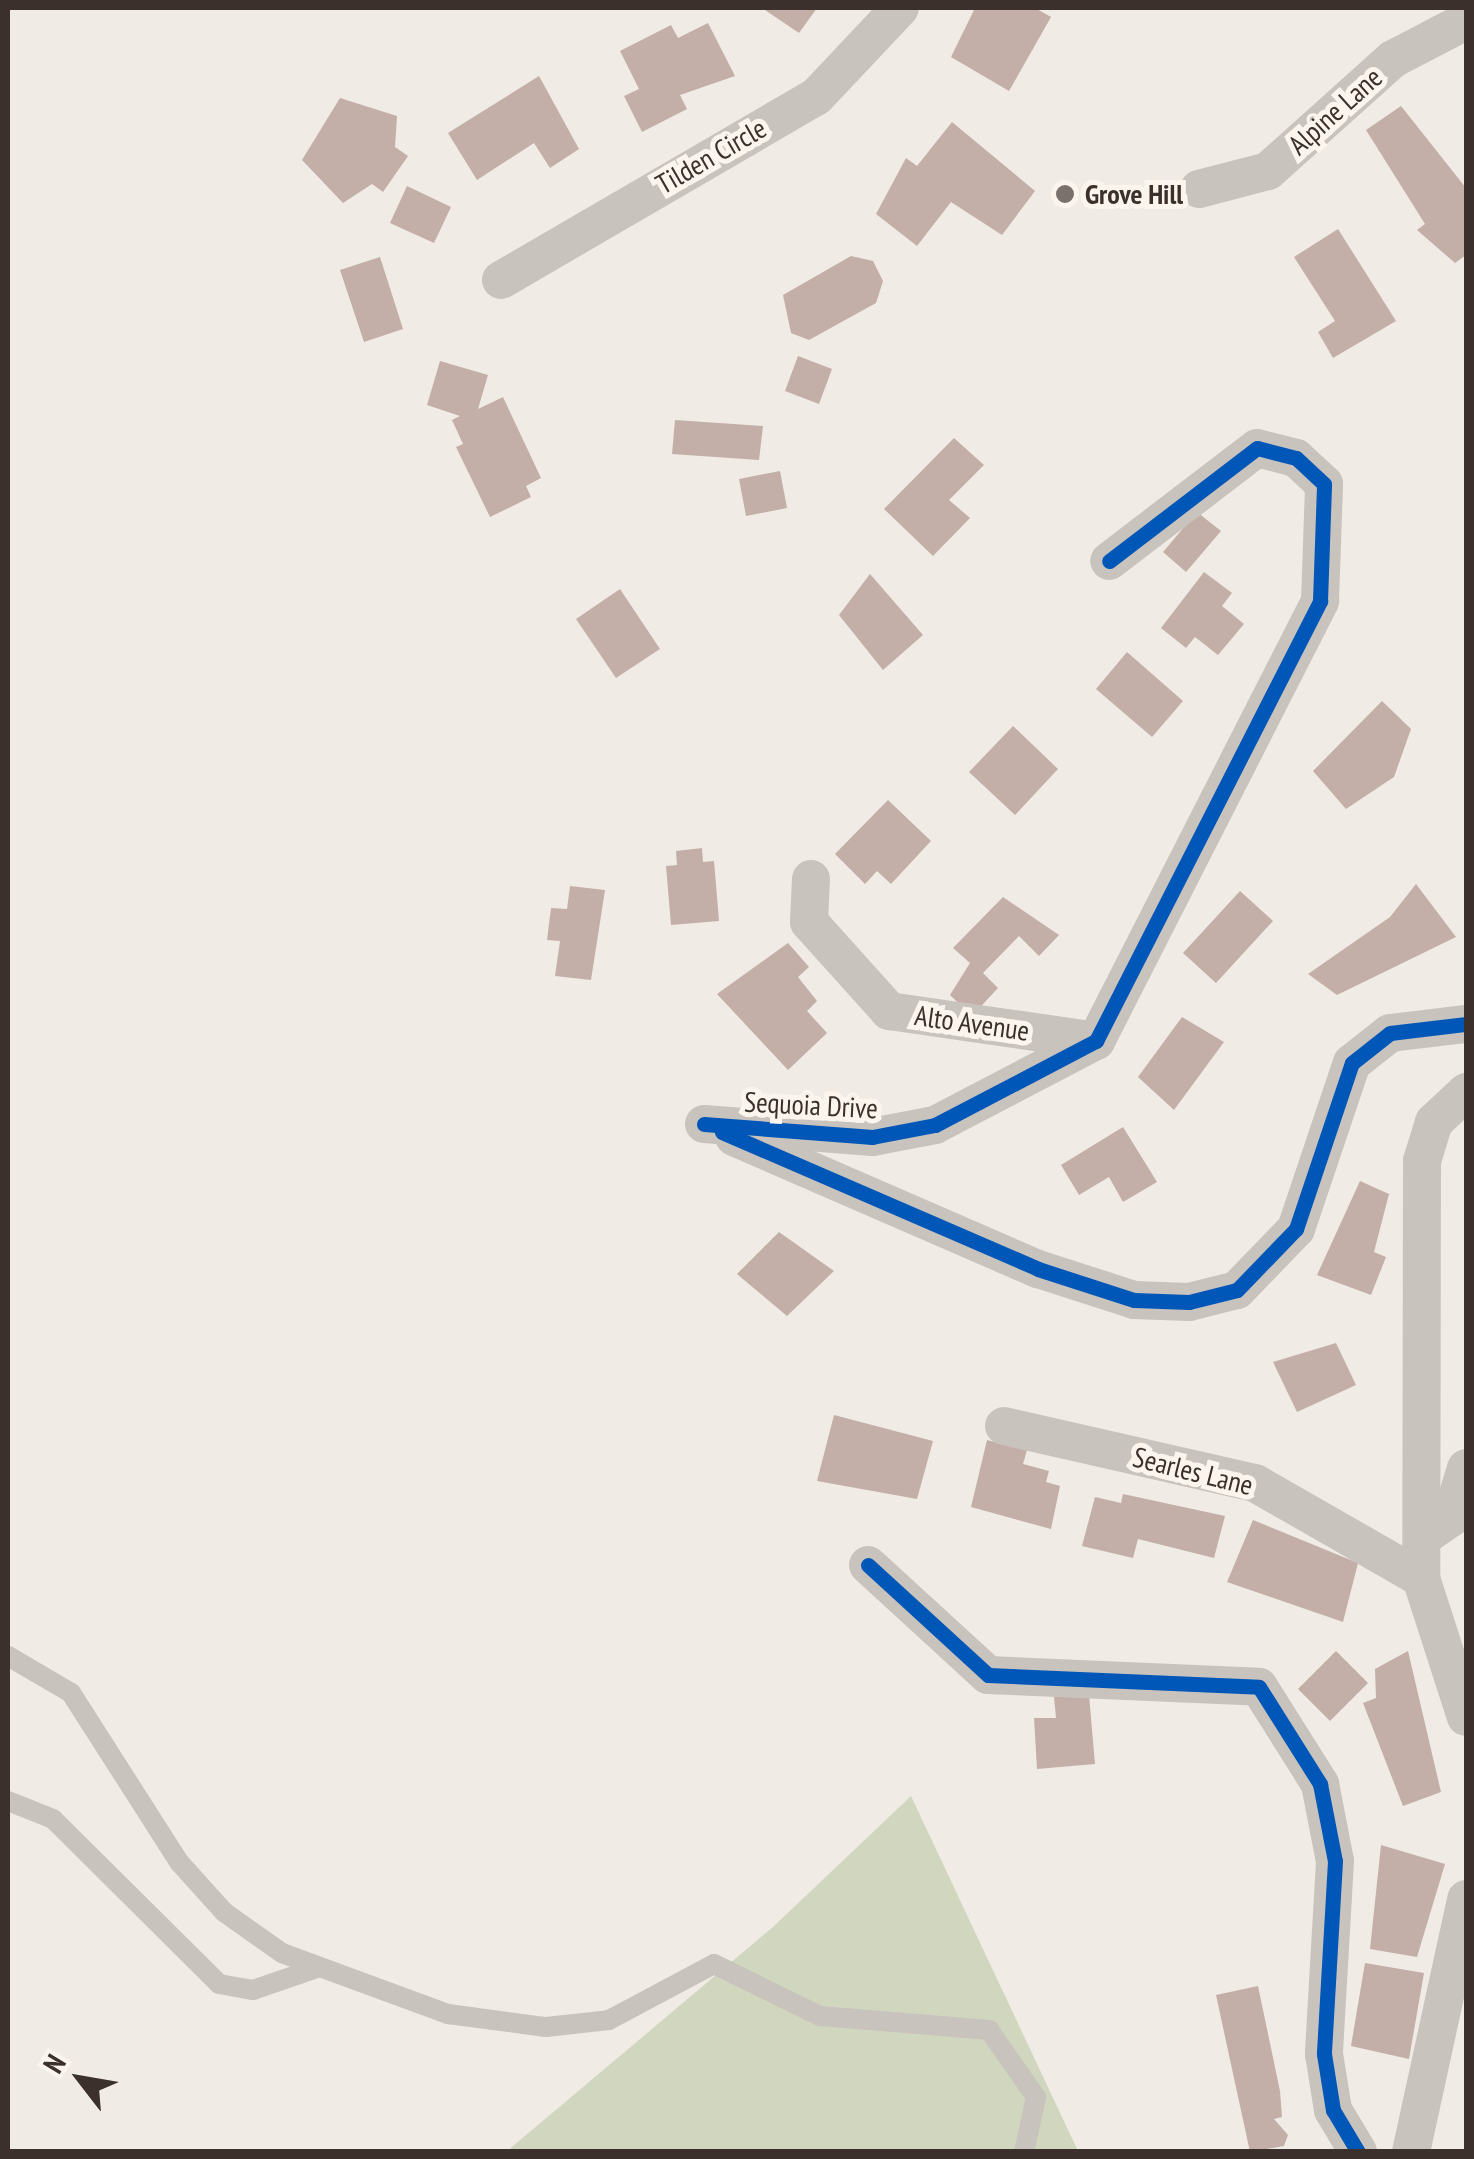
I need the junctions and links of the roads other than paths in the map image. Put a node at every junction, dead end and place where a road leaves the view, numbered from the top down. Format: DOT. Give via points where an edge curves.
graph roads {
  1 [pos="900,8"];
  2 [pos="1466,20"];
  3 [pos="1198,189"];
  4 [pos="501,280"];
  5 [pos="1109,561"];
  6 [pos="811,879"];
  7 [pos="1466,1024"];
  8 [pos="1096,1041"];
  9 [pos="1466,1092"];
  10 [pos="1004,1426"];
  11 [pos="1466,1468"];
  12 [pos="1422,1538"];
  13 [pos="868,1565"];
  14 [pos="1420,1578"];
  15 [pos="8,1656"];
  16 [pos="1466,1717"];
  17 [pos="8,1801"];
  18 [pos="1466,1899"];
  19 [pos="317,1968"];
  20 [pos="1024,2152"];
  21 [pos="1358,2152"];
  22 [pos="1410,2152"];
  1 -- 4 [label="street, Tilden Circle" via="816,96"];
  2 -- 3 [label="street, Alpine Lane" via="1393,59 1268,171"];
  5 -- 8 [label="street" via="1258,448 1296,458 1324,484 1320,601"];
  6 -- 8 [label="street, Alto Avenue" via="809,922 889,1012"];
  7 -- 8 [label="street, Sequoia Drive" via="1390,1033 1352,1063 1296,1229 1237,1290 1189,1302 1134,1300 1038,1269 704,1124 872,1138 935,1125"];
  9 -- 12 [label="street" via="1434,1122 1422,1161"];
  10 -- 14 [label="street, Searles Lane" via="1255,1484"];
  11 -- 12 [label="street" via="1450,1518"];
  12 -- 14 [label="street"];
  13 -- 21 [label="street" via="988,1675 1259,1686 1320,1784 1335,1861 1324,2054 1333,2110"];
  14 -- 16 [label="street"];
  15 -- 19 [label="lane" via="71,1693 179,1862 224,1912"];
  17 -- 19 [label="lane" via="54,1820 219,1984 253,1990"];
  18 -- 22 [label="street"];
  19 -- 20 [label="lane" via="448,2014 546,2027 609,2020 714,1964 820,2016 989,2030 1036,2096"];
}
